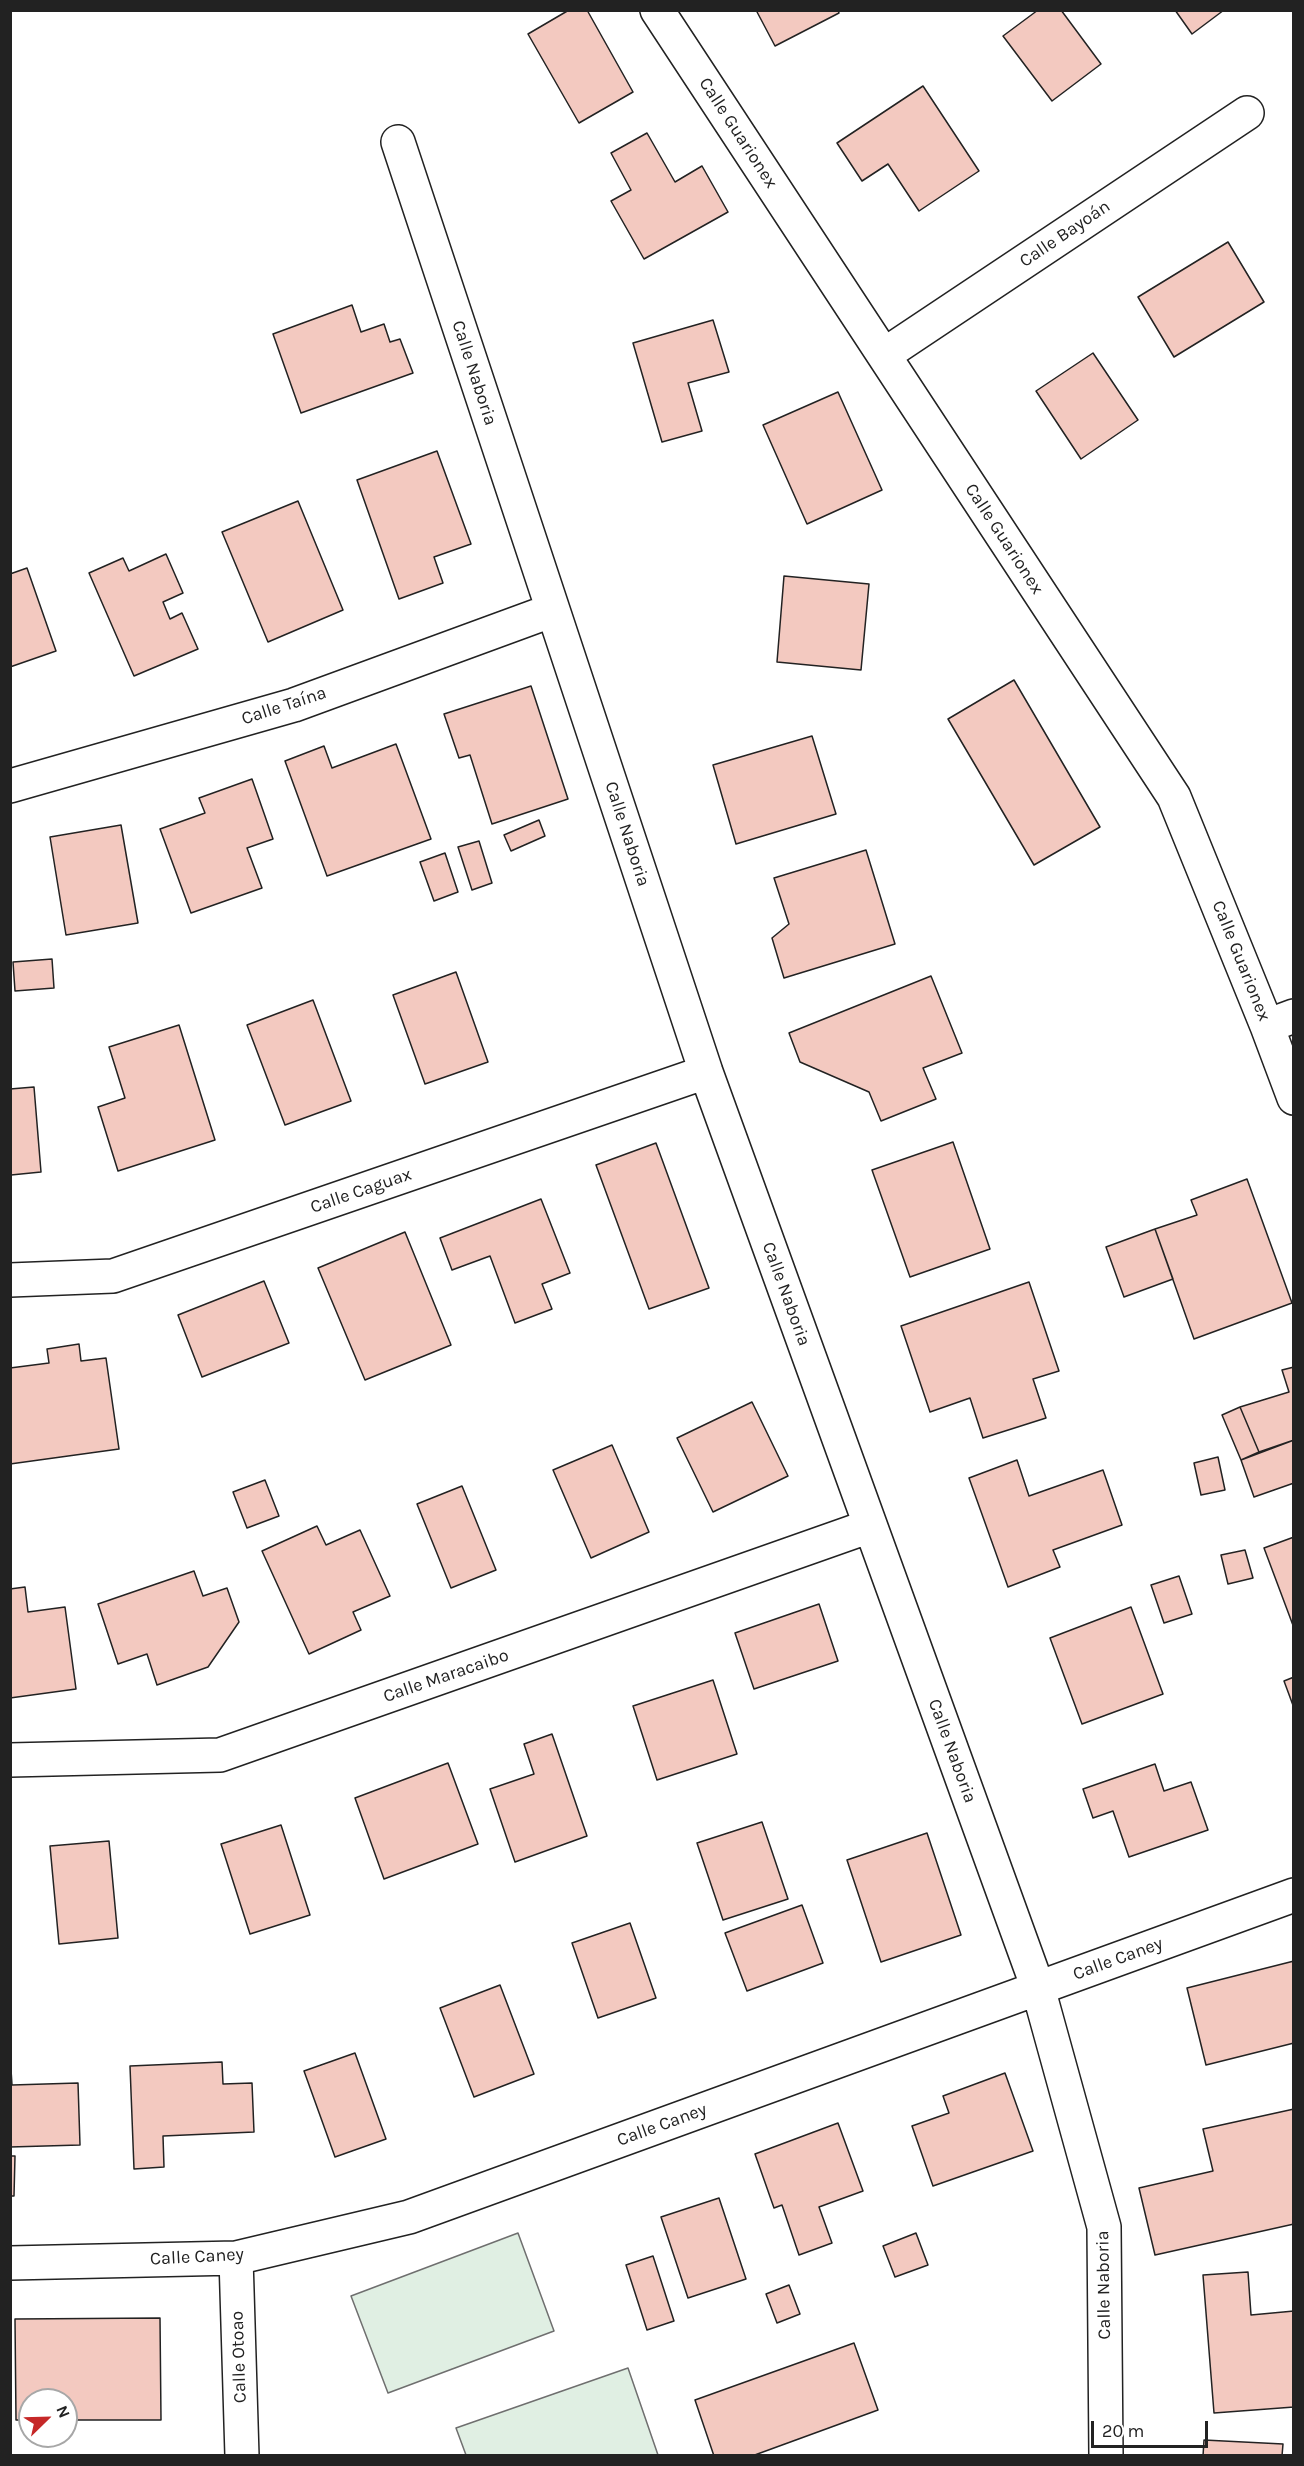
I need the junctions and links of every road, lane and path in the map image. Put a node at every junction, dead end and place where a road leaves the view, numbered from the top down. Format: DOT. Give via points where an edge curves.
graph roads {
  1 [pos="657,10"];
  2 [pos="1247,113"];
  3 [pos="398,142"];
  4 [pos="884,356"];
  5 [pos="553,610"];
  6 [pos="10,786"];
  7 [pos="1280,1021"];
  8 [pos="706,1072"];
  9 [pos="1293,1098"];
  10 [pos="10,1280"];
  11 [pos="870,1526"];
  12 [pos="10,1760"];
  13 [pos="1293,1895"];
  14 [pos="1038,1988"];
  15 [pos="236,2258"];
  16 [pos="10,2263"];
  17 [pos="242,2456"];
  18 [pos="1106,2456"];
  1 -- 4 [label="street, Calle Guarionex"];
  2 -- 4 [label="street, Calle Bayoán"];
  3 -- 5 [label="street, Calle Naboria"];
  4 -- 7 [label="street, Calle Guarionex" via="1174,797"];
  5 -- 6 [label="street, Calle Taína" via="294,705"];
  5 -- 8 [label="street, Calle Naboria"];
  7 -- 9 [label="street, Calle Guarionex"];
  8 -- 10 [label="street, Calle Caguax" via="113,1276"];
  8 -- 11 [label="street, Calle Naboria"];
  11 -- 12 [label="street, Calle Maracaibo" via="220,1755"];
  11 -- 14 [label="street, Calle Naboria"];
  13 -- 14 [label="street, Calle Caney"];
  14 -- 15 [label="street, Calle Caney" via="409,2217"];
  14 -- 18 [label="street, Calle Naboria" via="1104,2228"];
  15 -- 16 [label="street, Calle Caney"];
  15 -- 17 [label="street, Calle Otoao"];
}
